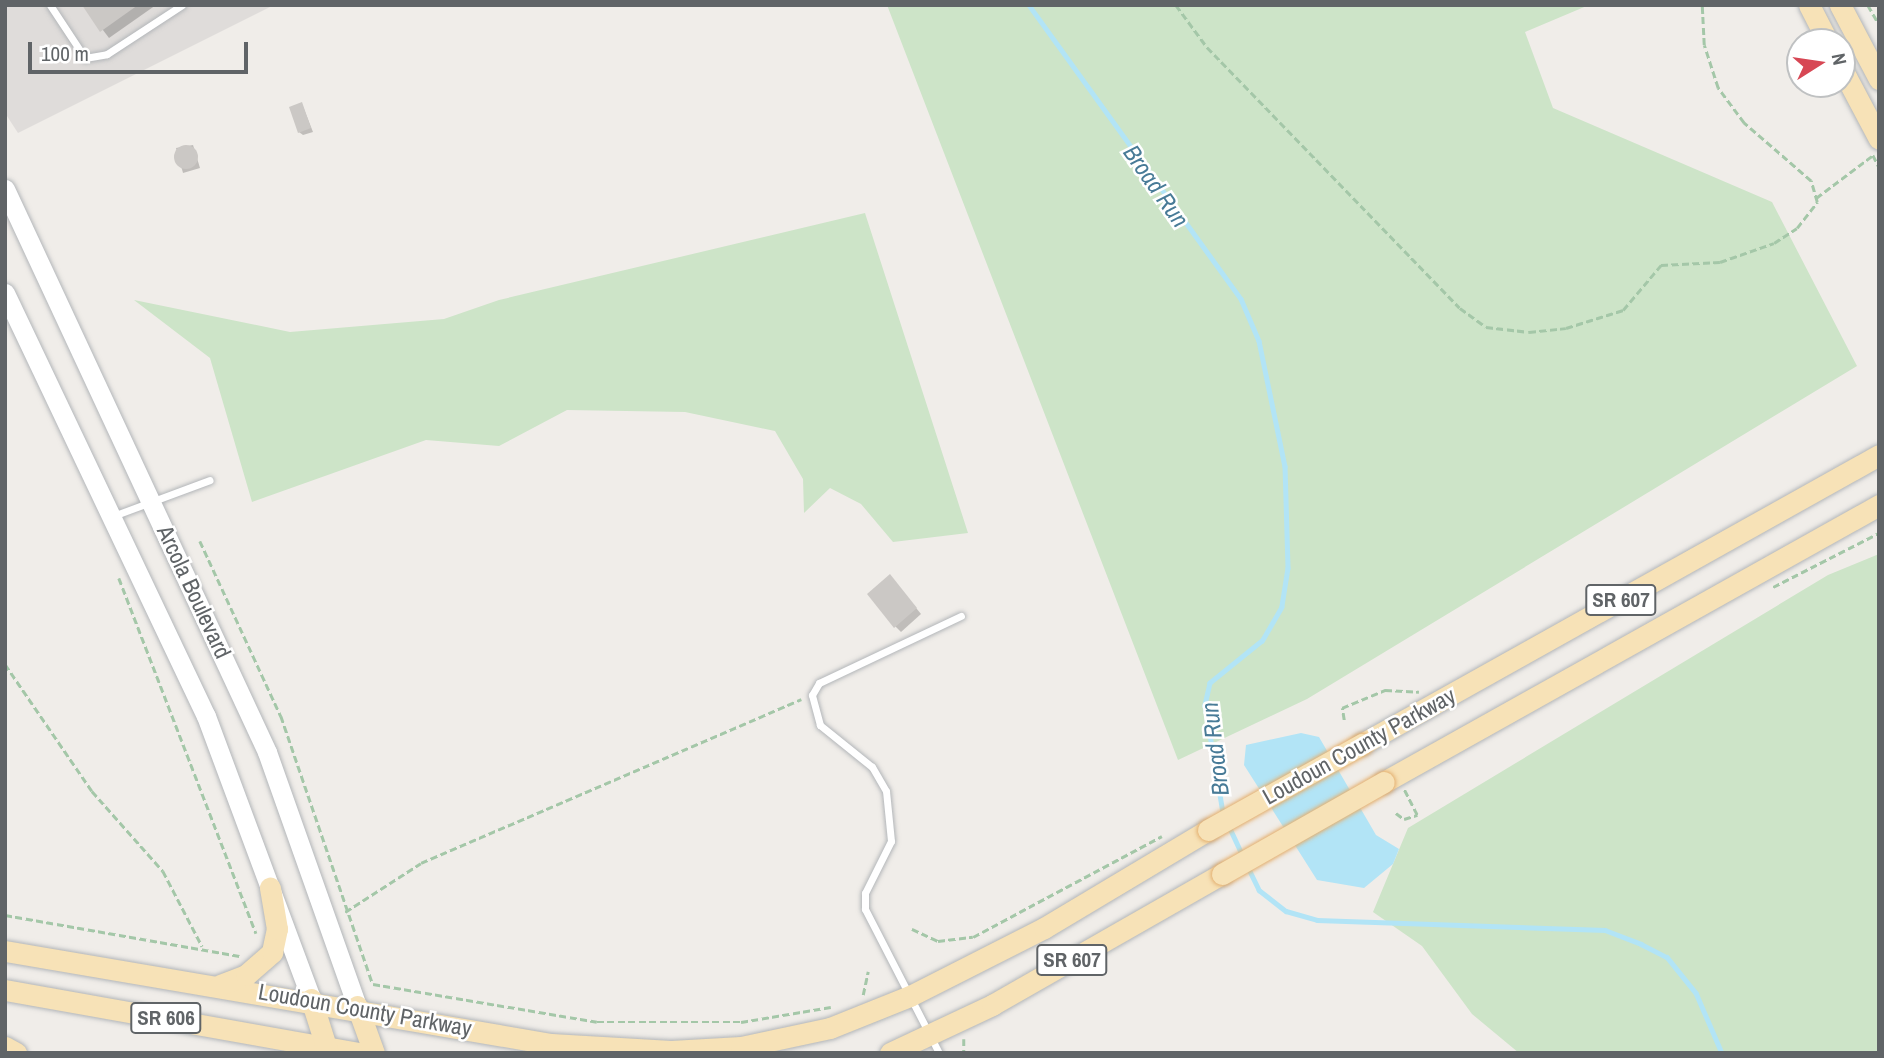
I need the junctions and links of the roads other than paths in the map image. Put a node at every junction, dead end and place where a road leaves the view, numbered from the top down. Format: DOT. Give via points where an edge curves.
graph roads {
  1 [pos="50,5"];
  2 [pos="181,5"];
  3 [pos="1809,5"];
  4 [pos="1840,5"];
  5 [pos="1821,28"];
  6 [pos="1879,79"];
  7 [pos="1855,98"];
  8 [pos="1876,147"];
  9 [pos="5,189"];
  10 [pos="5,293"];
  11 [pos="1879,455"];
  12 [pos="211,481"];
  13 [pos="151,499"];
  14 [pos="1879,505"];
  15 [pos="111,517"];
  16 [pos="961,616"];
  17 [pos="270,888"];
  18 [pos="5,951"];
  19 [pos="220,985"];
  20 [pos="5,990"];
  21 [pos="910,996"];
  22 [pos="311,999"];
  23 [pos="357,1006"];
  24 [pos="934,1045"];
  25 [pos="5,1047"];
  26 [pos="327,1050"];
  27 [pos="16,1053"];
  28 [pos="357,1053"];
  29 [pos="374,1053"];
  30 [pos="890,1053"];
  1 -- 2 [label="lane" via="85,58 107,54"];
  3 -- 5 [label="main road"];
  4 -- 6 [label="main road"];
  7 -- 8 [label="main road"];
  9 -- 13 [label="main road, Arcola Boulevard"];
  10 -- 15 [label="main road, Arcola Boulevard"];
  11 -- 21 [label="main road, Loudoun County Parkway / SR 607, bridge" via="1208,830 1044,928"];
  12 -- 13 [label="lane"];
  13 -- 15 [label="lane"];
  13 -- 23 [label="main road, Arcola Boulevard" via="267,752"];
  14 -- 24 [label="main road, Loudoun County Parkway / SR 607, bridge" via="1394,785 1222,874"];
  15 -- 17 [label="main road, Arcola Boulevard" via="206,716"];
  16 -- 21 [label="lane" via="819,683 812,695 820,725 872,767 887,791 893,830 865,893 865,909"];
  17 -- 19 [label="main road" via="277,929 272,952 246,975"];
  17 -- 22 [label="main road, Arcola Boulevard"];
  18 -- 19 [label="main road, Loudoun County Parkway / SR 606"];
  19 -- 22 [label="main road, Loudoun County Parkway / SR 606"];
  20 -- 26 [label="main road, Loudoun County Parkway / SR 606"];
  21 -- 23 [label="main road, Loudoun County Parkway / SR 607" via="830,1028 741,1047 671,1051 551,1044"];
  21 -- 24 [label="lane"];
  22 -- 23 [label="main road, Loudoun County Parkway / SR 607"];
  22 -- 26 [label="main road"];
  23 -- 29 [label="main road"];
  24 -- 30 [label="main road, Loudoun County Parkway / SR 607"];
  25 -- 27 [label="main road"];
  26 -- 28 [label="main road, Loudoun County Parkway / SR 606"];
}
